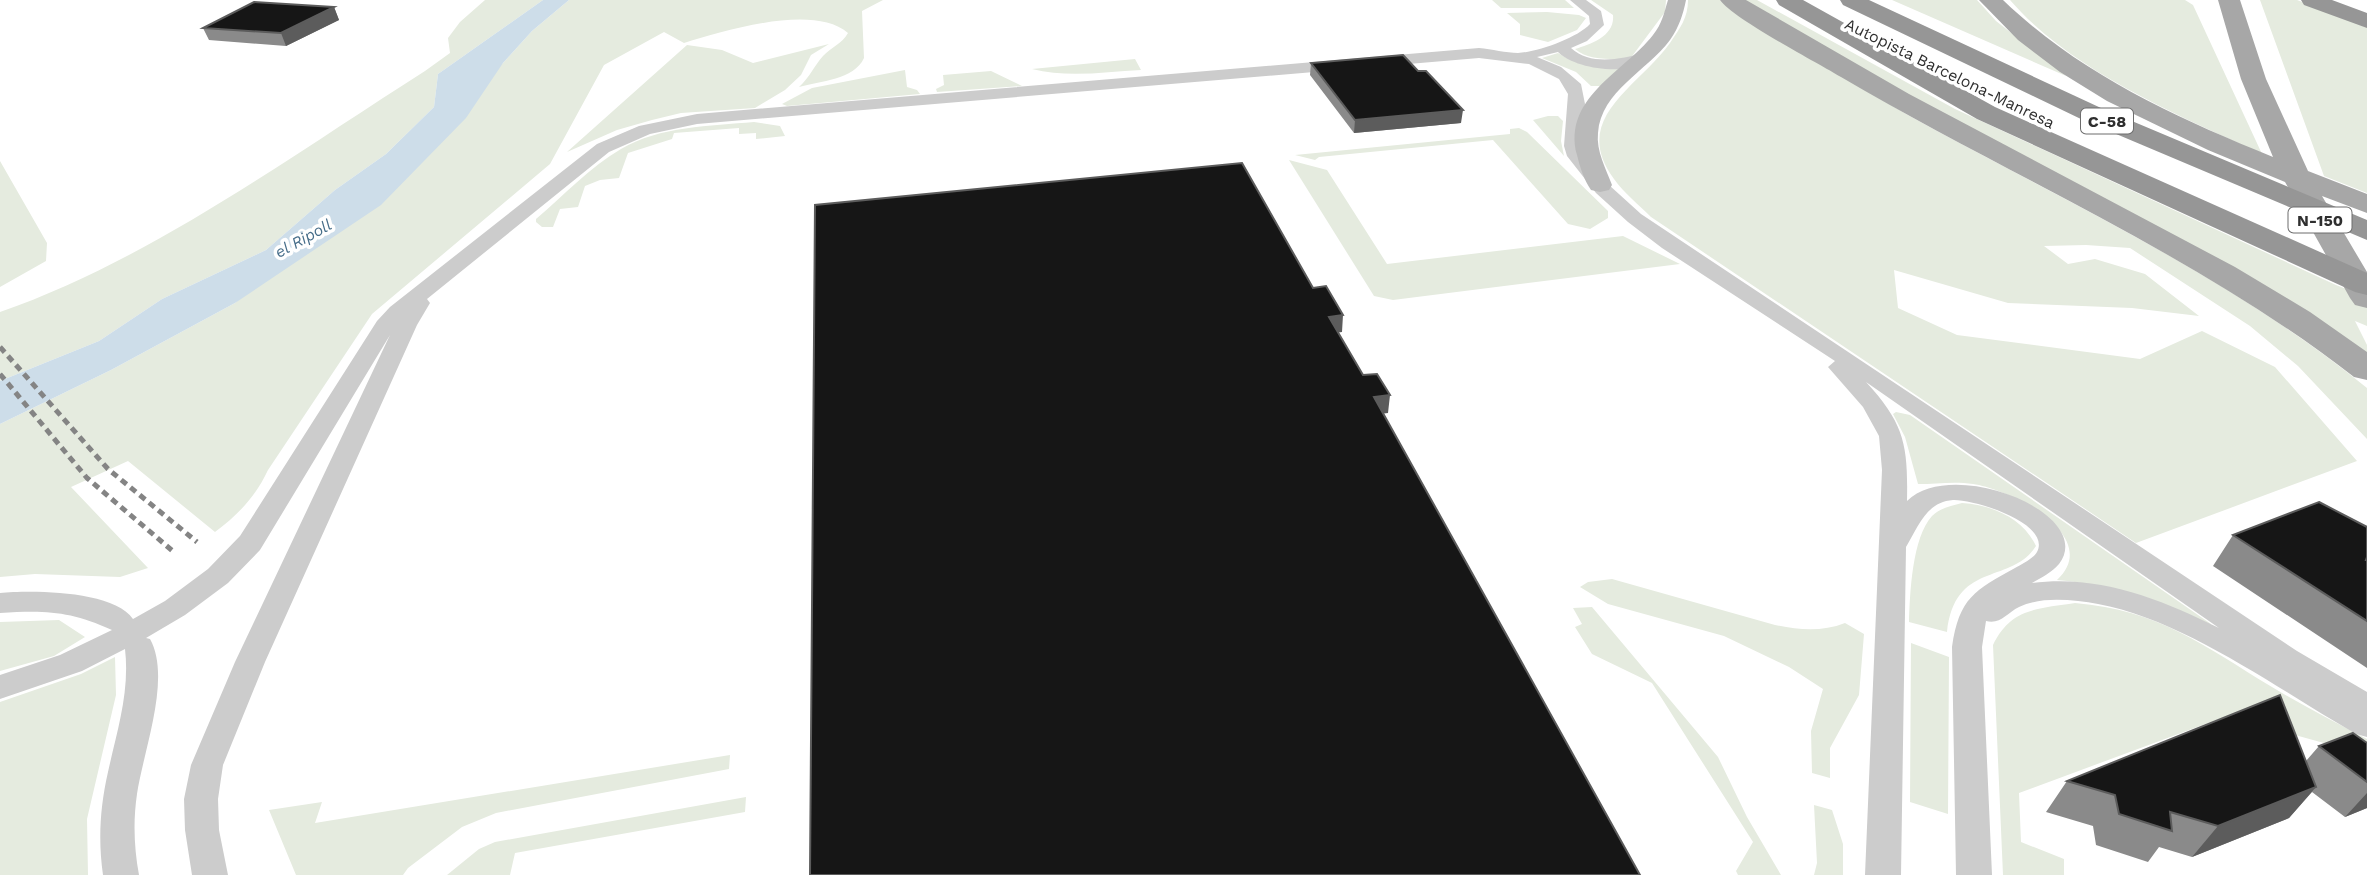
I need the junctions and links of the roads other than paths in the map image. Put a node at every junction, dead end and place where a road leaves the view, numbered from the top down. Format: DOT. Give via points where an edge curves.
graph roads {
  1 [pos="1577,0"];
  2 [pos="1678,0"];
  3 [pos="1731,0"];
  4 [pos="1787,0"];
  5 [pos="1804,0"];
  6 [pos="1851,0"];
  7 [pos="1873,0"];
  8 [pos="1990,0"];
  9 [pos="2312,0"];
  10 [pos="2219,5"];
  11 [pos="2367,21"];
  12 [pos="1566,43"];
  13 [pos="1519,58"];
  14 [pos="1644,58"];
  15 [pos="1600,185"];
  16 [pos="2367,204"];
  17 [pos="2367,209"];
  18 [pos="2367,231"];
  19 [pos="2367,260"];
  20 [pos="451,270"];
  21 [pos="2367,285"];
  22 [pos="2367,298"];
  23 [pos="1788,324"];
  24 [pos="2367,369"];
  25 [pos="1894,546"];
  26 [pos="0,603"];
  27 [pos="1967,647"];
  28 [pos="0,687"];
  29 [pos="2367,707"];
  30 [pos="2367,725"];
  31 [pos="121,875"];
  32 [pos="210,875"];
  33 [pos="1883,875"];
  34 [pos="1974,875"];
  1 -- 12 [label="street" via="1595,14 1597,25"];
  2 -- 14 [label="street" via="1668,27"];
  3 -- 24 [label="main road" via="1826,58 2212,268"];
  4 -- 21 [label="highway" via="1986,113"];
  5 -- 19 [label="highway, Autopista Barcelona-Manresa / C-58" via="2050,121"];
  6 -- 18 [label="highway, Autopista Barcelona-Manresa / C-58" via="2092,114"];
  7 -- 17 [label="highway"];
  8 -- 16 [label="main road" via="2031,40 2110,90 2205,137"];
  9 -- 11 [label="highway"];
  10 -- 22 [label="main road, N-150" via="2225,44 2258,91 2318,215"];
  12 -- 13 [label="street"];
  12 -- 14 [label="street" via="1562,48 1567,54 1590,62 1619,64"];
  13 -- 15 [label="street" via="1556,71 1576,88 1574,153"];
  13 -- 20 [label="street" via="1440,55 682,122 630,135 603,148"];
  14 -- 15 [label="street" via="1608,90 1589,121 1587,144"];
  15 -- 23 [label="street" via="1648,227"];
  20 -- 28 [label="street" via="385,327 240,555 175,608 104,648"];
  20 -- 32 [label="street" via="428,291 406,325 207,765 201,799"];
  23 -- 25 [label="street" via="1854,380 1891,436"];
  23 -- 29 [label="street" via="1834,350 2274,652"];
  25 -- 27 [label="street" via="1916,507 1947,493 1975,493 2008,503 2048,533 2053,551 2048,559 1977,606 1970,616"];
  25 -- 33 [label="street"];
  26 -- 31 [label="street" via="81,604 102,611 130,635 144,672 119,800 115,846"];
  27 -- 30 [label="street" via="1983,621 2009,600 2052,591 2101,595 2188,625"];
  27 -- 34 [label="street"];
}
